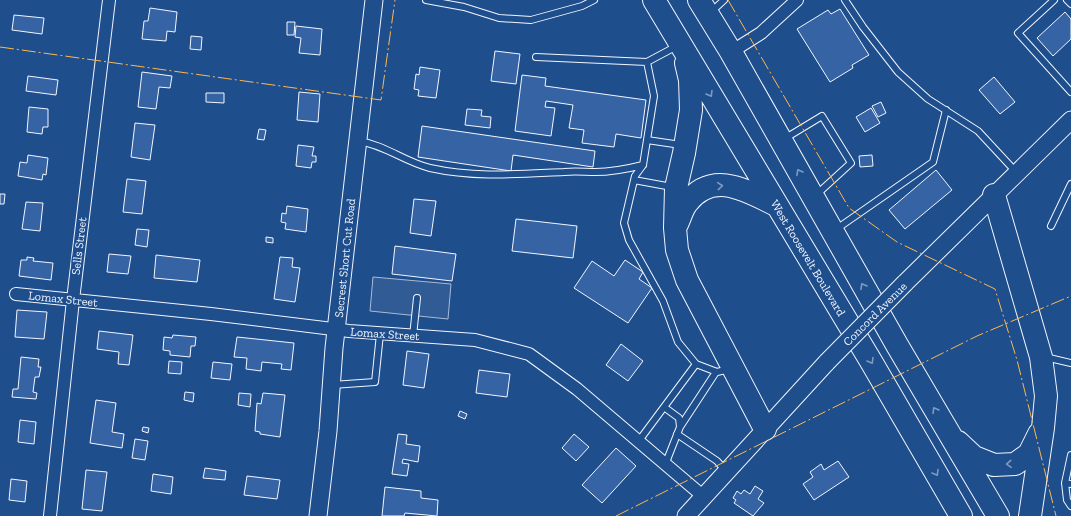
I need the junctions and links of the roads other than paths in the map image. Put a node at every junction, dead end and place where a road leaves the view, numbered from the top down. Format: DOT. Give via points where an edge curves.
graph roads {
  1 [pos="109,0"];
  2 [pos="374,0"];
  3 [pos="426,0"];
  4 [pos="594,0"];
  5 [pos="654,0"];
  6 [pos="797,0"];
  7 [pos="845,0"];
  8 [pos="1054,0"];
  9 [pos="1067,0"];
  10 [pos="1071,4"];
  11 [pos="710,5"];
  12 [pos="681,45"];
  13 [pos="731,52"];
  14 [pos="536,57"];
  15 [pos="647,62"];
  16 [pos="1071,92"];
  17 [pos="946,110"];
  18 [pos="1071,120"];
  19 [pos="358,140"];
  20 [pos="647,140"];
  21 [pos="781,140"];
  22 [pos="685,149"];
  23 [pos="643,165"];
  24 [pos="1017,173"];
  25 [pos="634,180"];
  26 [pos="1071,184"];
  27 [pos="994,195"];
  28 [pos="681,196"];
  29 [pos="813,197"];
  30 [pos="776,205"];
  31 [pos="1051,226"];
  32 [pos="832,232"];
  33 [pos="16,294"];
  34 [pos="417,298"];
  35 [pos="73,300"];
  36 [pos="337,330"];
  37 [pos="380,334"];
  38 [pos="413,336"];
  39 [pos="1041,357"];
  40 [pos="1071,363"];
  41 [pos="696,364"];
  42 [pos="725,370"];
  43 [pos="332,385"];
  44 [pos="664,407"];
  45 [pos="1043,428"];
  46 [pos="765,429"];
  47 [pos="678,431"];
  48 [pos="951,436"];
  49 [pos="638,442"];
  50 [pos="1071,455"];
  51 [pos="665,465"];
  52 [pos="726,471"];
  53 [pos="1068,484"];
  54 [pos="704,497"];
  55 [pos="1071,506"];
  56 [pos="50,516"];
  57 [pos="318,516"];
  58 [pos="686,516"];
  59 [pos="961,516"];
  60 [pos="998,516"];
  61 [pos="1030,516"];
  1 -- 35 [label="street, Sells Street"];
  2 -- 19 [label="street, Secrest Short Cut Road"];
  3 -- 4 [label="lane" via="464,7 499,18 531,20 582,6"];
  5 -- 12 [label="highway, West Roosevelt Boulevard"];
  6 -- 13 [label="street" via="761,33"];
  7 -- 17 [label="lane" via="898,72 928,99"];
  8 -- 16 [label="lane" via="1018,33"];
  9 -- 10 [label="lane"];
  11 -- 13 [label="highway"];
  12 -- 15 [label="lane"];
  12 -- 22 [label="highway" via="690,80 691,103"];
  12 -- 30 [label="highway, West Roosevelt Boulevard, one-way"];
  13 -- 21 [label="highway"];
  14 -- 15 [label="lane"];
  15 -- 20 [label="lane" via="654,96"];
  17 -- 24 [label="lane" via="978,131"];
  17 -- 32 [label="lane" via="933,162"];
  18 -- 24 [label="street, Concord Avenue"];
  19 -- 23 [label="lane" via="372,143 429,168 473,174 496,176 567,171 595,172"];
  19 -- 36 [label="street, Secrest Short Cut Road"];
  20 -- 22 [label="lane"];
  20 -- 23 [label="lane"];
  29 -- 21 [label="highway, one-way"];
  21 -- 29 [label="lane" via="822,116 851,163"];
  22 -- 28 [label="highway" via="695,164"];
  23 -- 25 [label="lane"];
  24 -- 27 [label="street, Concord Avenue"];
  25 -- 28 [label="lane"];
  25 -- 41 [label="lane" via="624,223 629,240 663,301 678,342"];
  26 -- 31 [label="lane"];
  27 -- 39 [label="highway"];
  27 -- 46 [label="street, Concord Avenue, bridge" via="827,362"];
  28 -- 30 [label="highway, one-way" via="722,184 742,189"];
  28 -- 42 [label="highway" via="675,228 677,250"];
  29 -- 32 [label="highway"];
  30 -- 59 [label="highway, West Roosevelt Boulevard, one-way"];
  48 -- 32 [label="highway, one-way"];
  33 -- 35 [label="street, Lomax Street"];
  34 -- 38 [label="lane"];
  35 -- 36 [label="street, Lomax Street"];
  35 -- 56 [label="street, Sells Street"];
  36 -- 37 [label="street, Lomax Street"];
  36 -- 43 [label="street, Secrest Short Cut Road"];
  37 -- 38 [label="street, Lomax Street"];
  37 -- 43 [label="lane" via="375,382"];
  38 -- 49 [label="street, Lomax Street" via="475,340 529,354 577,389"];
  39 -- 40 [label="lane"];
  39 -- 45 [label="highway" via="1046,396"];
  41 -- 42 [label="lane"];
  41 -- 44 [label="lane"];
  42 -- 46 [label="highway"];
  42 -- 47 [label="lane"];
  43 -- 57 [label="street, Secrest Short Cut Road"];
  44 -- 47 [label="lane" via="678,418"];
  44 -- 49 [label="lane"];
  45 -- 48 [label="highway, one-way" via="1029,454 1015,464 994,465 974,457"];
  45 -- 61 [label="highway"];
  46 -- 52 [label="street, Concord Avenue"];
  47 -- 51 [label="lane"];
  47 -- 52 [label="lane"];
  48 -- 60 [label="highway"];
  49 -- 51 [label="street, Lomax Street"];
  50 -- 53 [label="lane"];
  51 -- 54 [label="street, Lomax Street"];
  52 -- 54 [label="street, Concord Avenue"];
  53 -- 55 [label="lane" via="1067,500"];
  54 -- 58 [label="street, Concord Avenue"];
}
